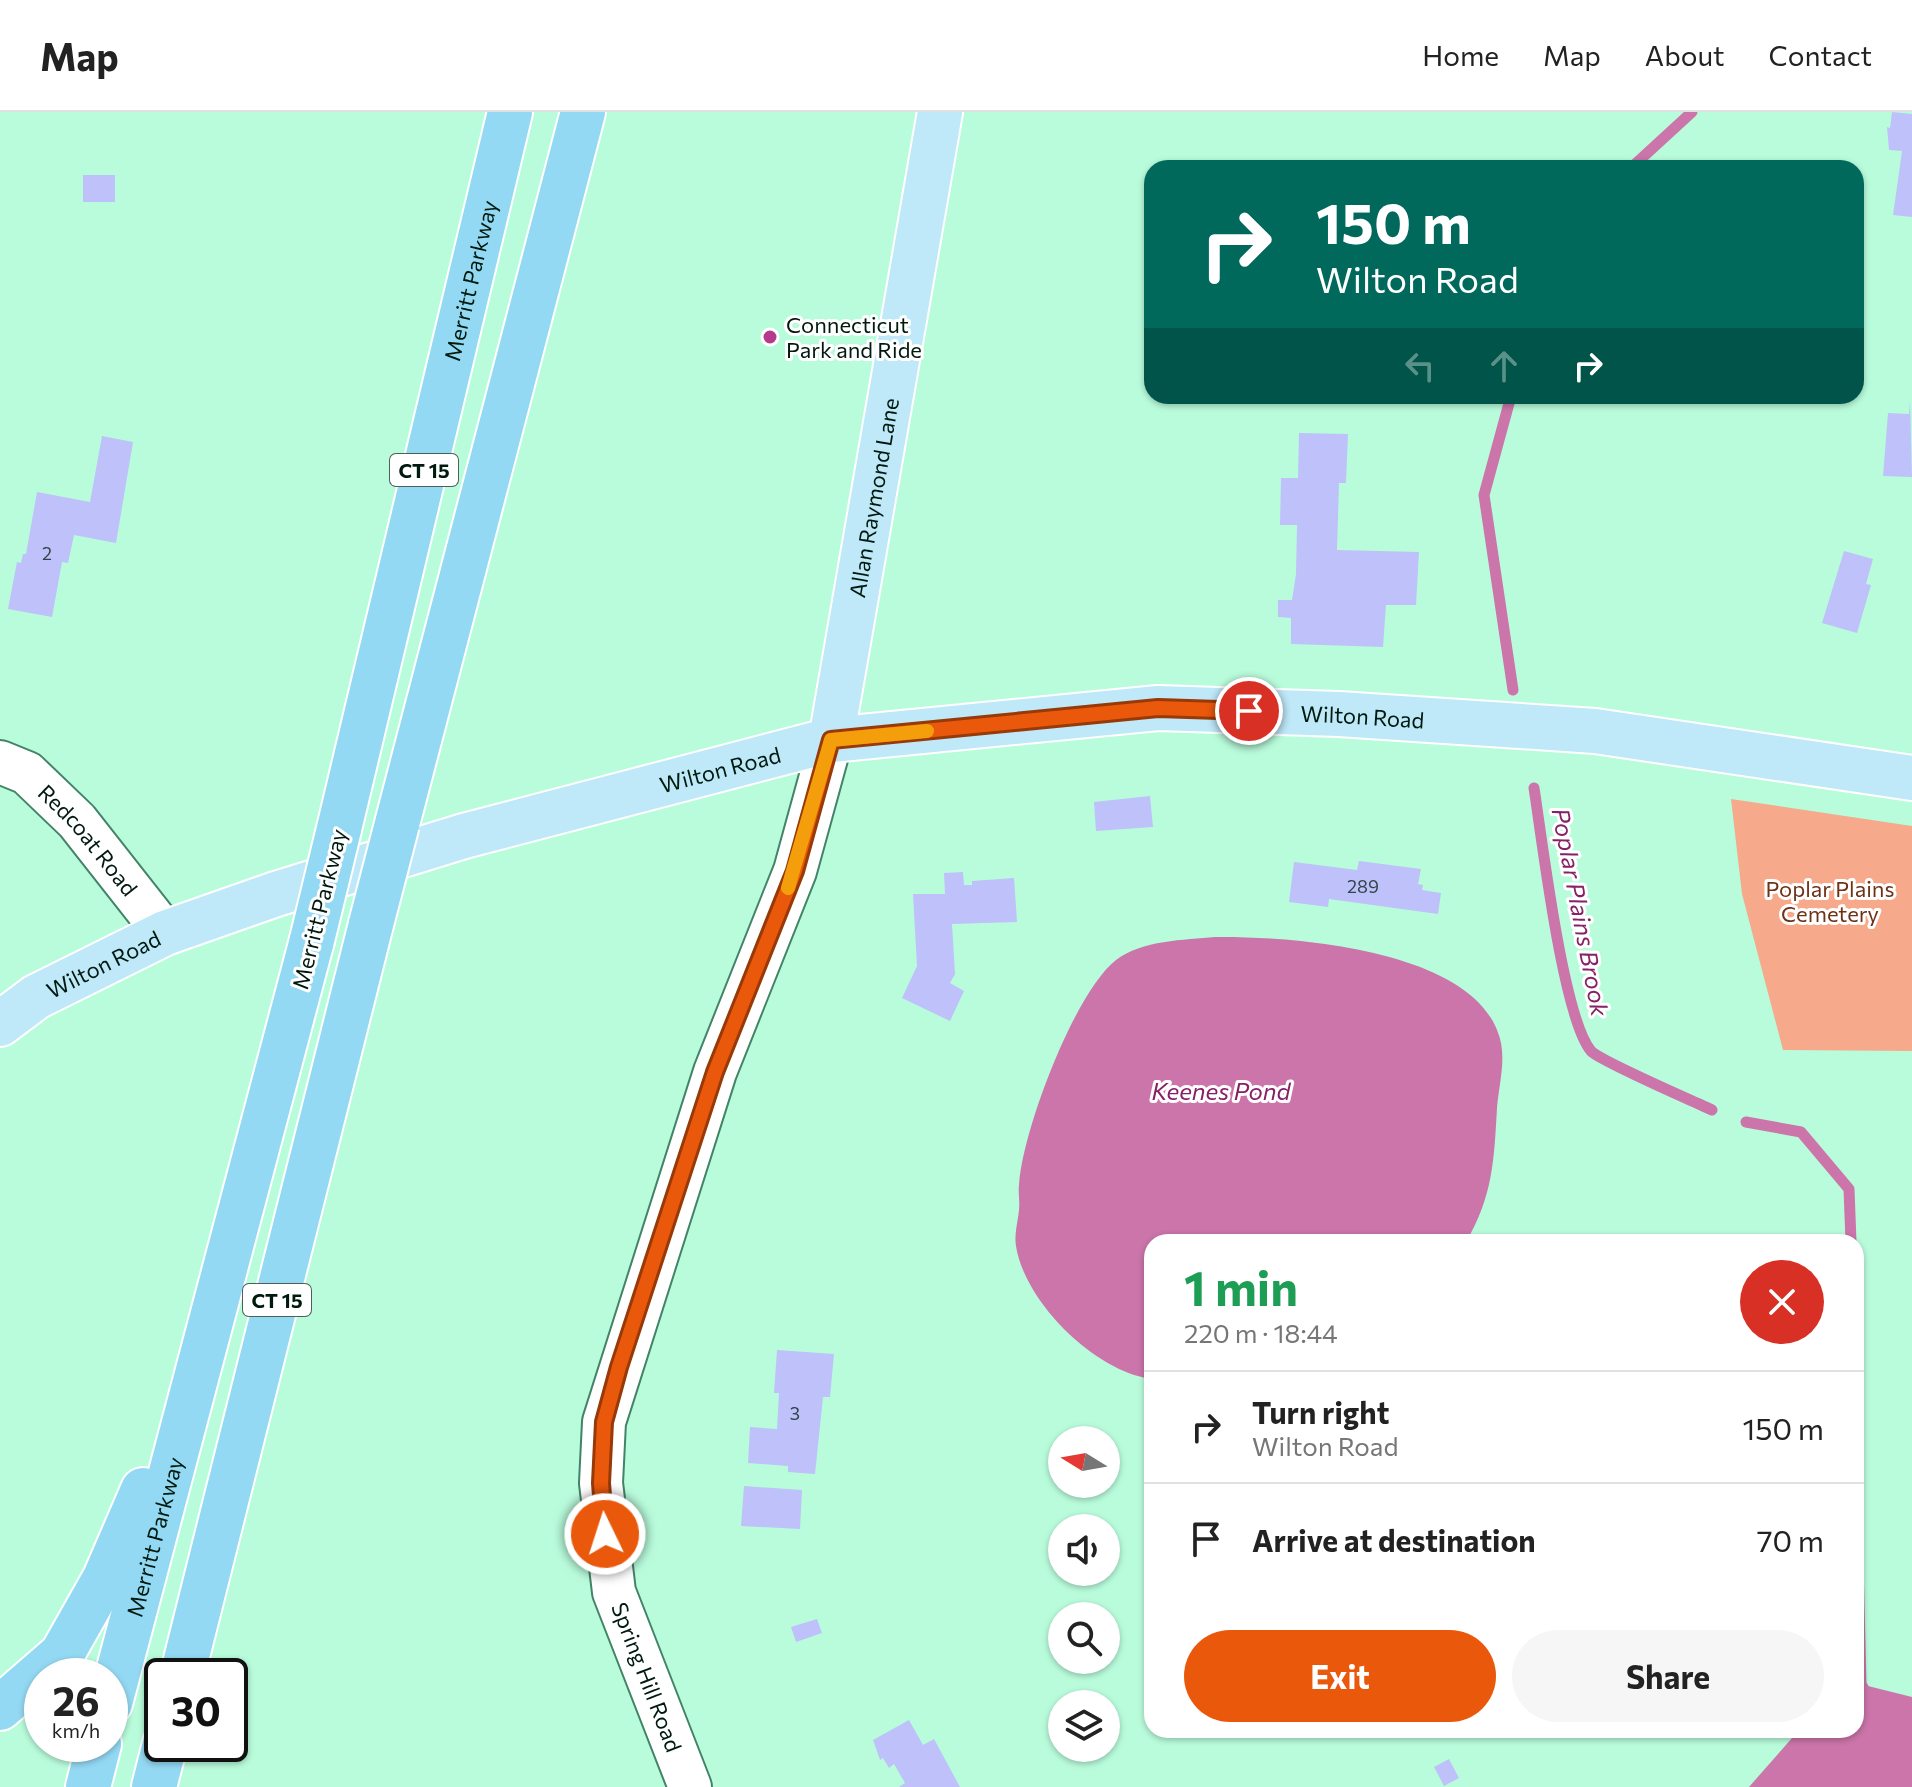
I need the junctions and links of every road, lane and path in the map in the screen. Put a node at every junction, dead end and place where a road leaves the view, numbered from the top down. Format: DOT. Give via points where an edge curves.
graph roads {
  1 [pos="510,112"];
  2 [pos="583,112"];
  3 [pos="608,112"];
  4 [pos="940,112"];
  5 [pos="514,374"];
  6 [pos="831,740"];
  7 [pos="0,762"];
  8 [pos="1912,778"];
  9 [pos="165,933"];
  10 [pos="0,1024"];
  11 [pos="247,1189"];
  12 [pos="122,1658"];
  13 [pos="187,1658"];
  14 [pos="0,1708"];
  15 [pos="94,1762"];
  16 [pos="160,1762"];
  17 [pos="88,1787"];
  18 [pos="154,1787"];
  19 [pos="690,1787"];
  1 -- 11 [label="highway, Merritt Parkway / CT 15, bridge" via="312,940"];
  2 -- 5 [label="highway, CT 15"];
  3 -- 5 [label="highway"];
  4 -- 6 [label="main road, Allan Raymond Lane"];
  5 -- 13 [label="highway, CT 15, bridge"];
  6 -- 8 [label="main road, Wilton Road" via="1158,708 1324,713 1595,731"];
  6 -- 9 [label="main road, Wilton Road" via="464,836"];
  6 -- 19 [label="street, Spring Hill Road" via="795,871 715,1072 604,1422 601,1483 614,1592"];
  7 -- 9 [label="street, Redcoat Road" via="27,773 77,821"];
  9 -- 10 [label="main road, Wilton Road" via="36,997"];
  11 -- 12 [label="highway, Merritt Parkway / CT 15"];
  11 -- 14 [label="highway" via="146,1482 105,1578 62,1654"];
  15 -- 17 [label="highway"];
  16 -- 18 [label="highway"];
}
